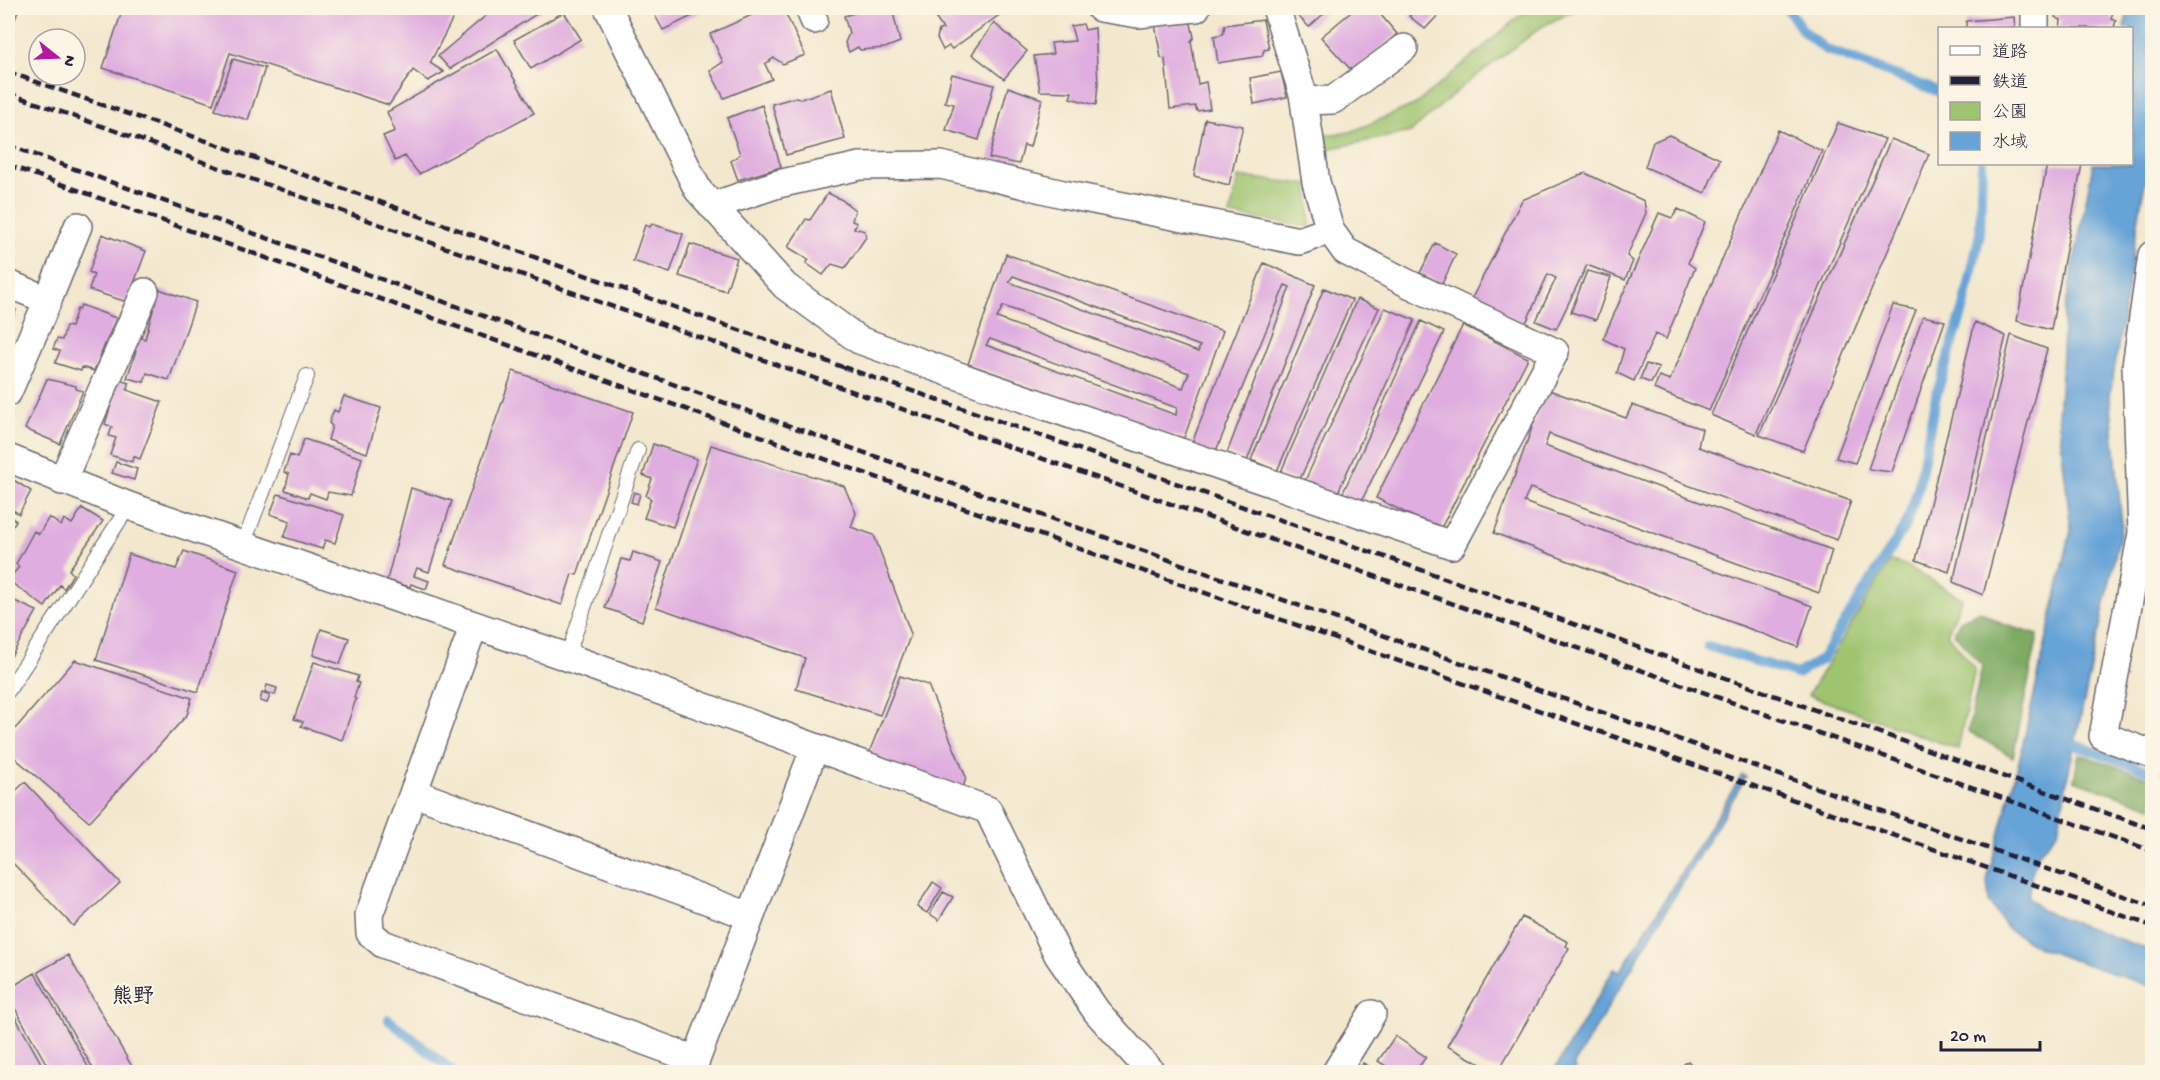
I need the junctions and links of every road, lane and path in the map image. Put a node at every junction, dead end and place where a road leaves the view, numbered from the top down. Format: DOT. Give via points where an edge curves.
graph roads {
  1 [pos="608,8"];
  2 [pos="1100,8"];
  3 [pos="1196,8"];
  4 [pos="1276,8"];
  5 [pos="2035,8"];
  6 [pos="2035,27"];
  7 [pos="1404,48"];
  8 [pos="1305,101"];
  9 [pos="712,206"];
  10 [pos="78,226"];
  11 [pos="1330,230"];
  12 [pos="2152,255"];
  13 [pos="8,284"];
  14 [pos="145,292"];
  15 [pos="48,300"];
  16 [pos="307,376"];
  17 [pos="8,392"];
  18 [pos="638,450"];
  19 [pos="8,458"];
  20 [pos="62,481"];
  21 [pos="129,506"];
  22 [pos="243,545"];
  23 [pos="474,625"];
  24 [pos="567,657"];
  25 [pos="8,691"];
  26 [pos="815,747"];
  27 [pos="2152,754"];
  28 [pos="414,793"];
  29 [pos="750,916"];
  30 [pos="1372,1014"];
  31 [pos="1151,1072"];
  32 [pos="1336,1072"];
  1 -- 9 [label="street" via="698,190"];
  2 -- 3 [label="street" via="1138,15"];
  4 -- 8 [label="street"];
  5 -- 6 [label="street"];
  7 -- 8 [label="street" via="1333,100"];
  8 -- 11 [label="street" via="1316,182"];
  9 -- 11 [label="street" via="778,184 861,166 941,165 1063,194 1299,241"];
  9 -- 11 [label="street" via="785,286 859,340 1452,545 1555,352 1345,250"];
  10 -- 15 [label="street"];
  12 -- 27 [label="street" via="2136,366 2142,533 2103,736"];
  13 -- 15 [label="street"];
  14 -- 20 [label="street"];
  15 -- 17 [label="street"];
  16 -- 22 [label="lane"];
  18 -- 24 [label="lane"];
  19 -- 20 [label="street"];
  20 -- 21 [label="street"];
  21 -- 22 [label="street"];
  21 -- 25 [label="lane"];
  22 -- 23 [label="street"];
  23 -- 24 [label="street"];
  23 -- 28 [label="street"];
  24 -- 26 [label="street"];
  26 -- 29 [label="street"];
  26 -- 31 [label="street" via="988,810 1058,955 1097,1012"];
  28 -- 29 [label="street"];
  28 -- 29 [label="street" via="369,915 370,933 383,944 629,1035 696,1059"];
  30 -- 32 [label="street"];
}
